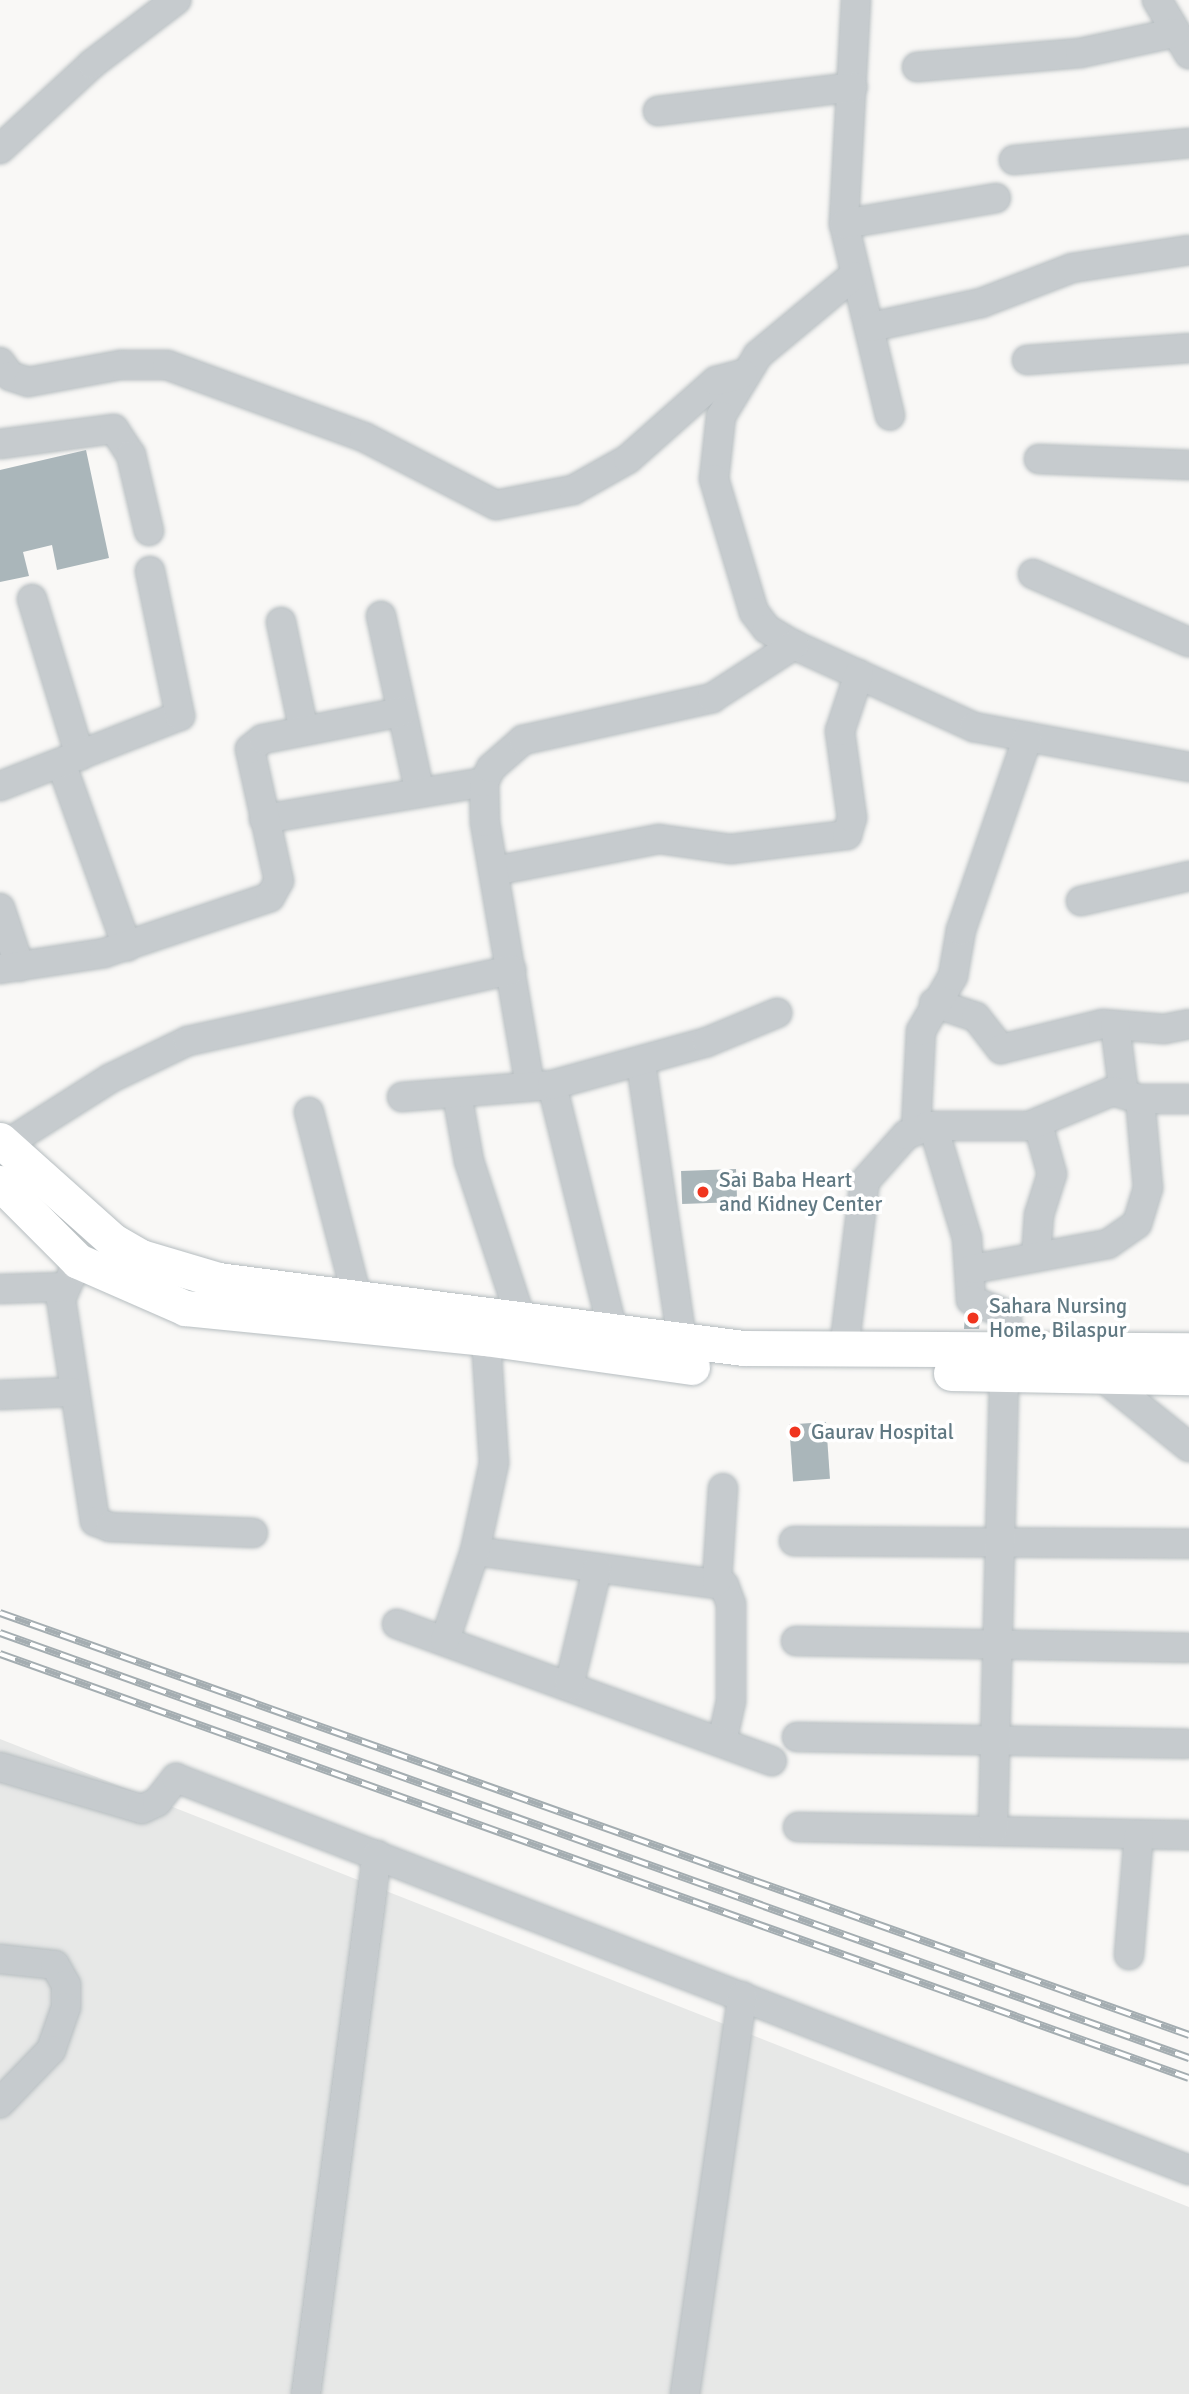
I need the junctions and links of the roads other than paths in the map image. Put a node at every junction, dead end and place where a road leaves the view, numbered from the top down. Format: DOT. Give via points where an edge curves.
graph roads {
  1 [pos="176,0"];
  2 [pos="856,0"];
  3 [pos="1157,0"];
  4 [pos="1182,43"];
  5 [pos="917,67"];
  6 [pos="853,87"];
  7 [pos="658,111"];
  8 [pos="1189,143"];
  9 [pos="0,149"];
  10 [pos="1014,160"];
  11 [pos="996,198"];
  12 [pos="844,224"];
  13 [pos="1189,250"];
  14 [pos="853,276"];
  15 [pos="871,327"];
  16 [pos="1189,348"];
  17 [pos="1027,360"];
  18 [pos="0,362"];
  19 [pos="743,374"];
  20 [pos="890,416"];
  21 [pos="0,444"];
  22 [pos="1039,459"];
  23 [pos="1189,465"];
  24 [pos="149,531"];
  25 [pos="150,571"];
  26 [pos="1032,574"];
  27 [pos="32,599"];
  28 [pos="381,617"];
  29 [pos="281,622"];
  30 [pos="1189,642"];
  31 [pos="794,645"];
  32 [pos="859,674"];
  33 [pos="401,712"];
  34 [pos="304,731"];
  35 [pos="1028,737"];
  36 [pos="71,759"];
  37 [pos="1189,767"];
  38 [pos="484,782"];
  39 [pos="0,786"];
  40 [pos="420,793"];
  41 [pos="264,819"];
  42 [pos="494,871"];
  43 [pos="1189,876"];
  44 [pos="1081,901"];
  45 [pos="0,908"];
  46 [pos="127,946"];
  47 [pos="10,968"];
  48 [pos="511,970"];
  49 [pos="934,1003"];
  50 [pos="777,1013"];
  51 [pos="1189,1024"];
  52 [pos="1115,1025"];
  53 [pos="641,1063"];
  54 [pos="541,1086"];
  55 [pos="457,1094"];
  56 [pos="402,1097"];
  57 [pos="1132,1097"];
  58 [pos="1189,1099"];
  59 [pos="309,1112"];
  60 [pos="1038,1124"];
  61 [pos="924,1127"];
  62 [pos="2,1143"];
  63 [pos="0,1183"];
  64 [pos="1036,1257"];
  65 [pos="972,1269"];
  66 [pos="70,1274"];
  67 [pos="0,1289"];
  68 [pos="357,1298"];
  69 [pos="520,1316"];
  70 [pos="613,1331"];
  71 [pos="486,1338"];
  72 [pos="682,1342"];
  73 [pos="844,1349"];
  74 [pos="1189,1350"];
  75 [pos="992,1362"];
  76 [pos="1101,1376"];
  77 [pos="1189,1377"];
  78 [pos="71,1392"];
  79 [pos="0,1395"];
  80 [pos="1189,1447"];
  81 [pos="723,1488"];
  82 [pos="253,1533"];
  83 [pos="794,1541"];
  84 [pos="1000,1542"];
  85 [pos="1189,1544"];
  86 [pos="475,1551"];
  87 [pos="597,1569"];
  88 [pos="717,1581"];
  89 [pos="397,1624"];
  90 [pos="445,1640"];
  91 [pos="796,1641"];
  92 [pos="998,1643"];
  93 [pos="1187,1648"];
  94 [pos="569,1686"];
  95 [pos="797,1737"];
  96 [pos="995,1741"];
  97 [pos="722,1742"];
  98 [pos="1186,1744"];
  99 [pos="772,1761"];
  100 [pos="0,1766"];
  101 [pos="798,1827"];
  102 [pos="992,1830"];
  103 [pos="1139,1834"];
  104 [pos="1189,1835"];
  105 [pos="377,1854"];
  106 [pos="1129,1955"];
  107 [pos="0,1959"];
  108 [pos="742,1996"];
  109 [pos="0,2103"];
  110 [pos="1189,2170"];
  111 [pos="306,2394"];
  112 [pos="685,2394"];
  1 -- 9 [label="street" via="92,64"];
  2 -- 6 [label="street"];
  3 -- 4 [label="street"];
  4 -- 5 [label="street"];
  6 -- 7 [label="street"];
  6 -- 12 [label="street"];
  8 -- 10 [label="street"];
  11 -- 12 [label="street"];
  12 -- 14 [label="street"];
  13 -- 15 [label="street" via="1072,268 981,303"];
  14 -- 15 [label="street"];
  14 -- 19 [label="street"];
  15 -- 20 [label="street"];
  16 -- 17 [label="street"];
  18 -- 19 [label="street" via="10,376 28,382 121,365 167,365 364,437 496,505 573,490 628,459 716,381"];
  19 -- 31 [label="street" via="721,416 714,479 754,612 767,629"];
  21 -- 24 [label="street" via="114,429 131,455"];
  22 -- 23 [label="street"];
  25 -- 36 [label="street" via="180,716"];
  26 -- 30 [label="street"];
  27 -- 36 [label="street"];
  28 -- 33 [label="street"];
  29 -- 34 [label="street"];
  31 -- 32 [label="street"];
  31 -- 38 [label="street" via="712,698 509,746"];
  32 -- 35 [label="street" via="974,727"];
  32 -- 42 [label="street" via="840,731 852,818 848,835 731,849 659,839"];
  33 -- 34 [label="street"];
  33 -- 40 [label="street"];
  34 -- 41 [label="street" via="263,739 250,749"];
  35 -- 37 [label="street"];
  35 -- 49 [label="street" via="961,930 958,962"];
  36 -- 39 [label="street"];
  36 -- 46 [label="street"];
  38 -- 40 [label="street"];
  38 -- 42 [label="street"];
  40 -- 41 [label="street"];
  41 -- 46 [label="street" via="277,892"];
  42 -- 48 [label="street"];
  43 -- 44 [label="street"];
  45 -- 47 [label="street"];
  46 -- 47 [label="street"];
  48 -- 54 [label="street"];
  48 -- 62 [label="street" via="188,1041 111,1078"];
  49 -- 52 [label="street" via="976,1017 1001,1049"];
  49 -- 61 [label="street" via="917,1058"];
  50 -- 53 [label="street"];
  51 -- 52 [label="street" via="1164,1029"];
  52 -- 57 [label="street"];
  53 -- 54 [label="street"];
  53 -- 72 [label="street"];
  54 -- 55 [label="street"];
  54 -- 70 [label="street"];
  55 -- 56 [label="street"];
  55 -- 69 [label="street" via="469,1161"];
  57 -- 58 [label="street"];
  57 -- 60 [label="street" via="1103,1093"];
  57 -- 64 [label="street" via="1148,1188 1137,1224 1108,1244"];
  59 -- 68 [label="street"];
  60 -- 61 [label="street"];
  60 -- 64 [label="street" via="1052,1174 1039,1215"];
  61 -- 65 [label="street"];
  61 -- 73 [label="street" via="878,1160 865,1181"];
  62 -- 68 [label="main road" via="61,1200 141,1256 218,1280"];
  63 -- 66 [label="main road"];
  64 -- 65 [label="street"];
  65 -- 75 [label="street" via="971,1300 1006,1314"];
  66 -- 67 [label="street"];
  66 -- 71 [label="main road" via="221,1315"];
  66 -- 78 [label="street"];
  68 -- 69 [label="main road"];
  69 -- 70 [label="main road"];
  70 -- 72 [label="main road"];
  71 -- 75 [label="main road" via="715,1369"];
  71 -- 86 [label="street" via="495,1454"];
  72 -- 73 [label="main road"];
  73 -- 75 [label="main road"];
  74 -- 75 [label="main road"];
  75 -- 76 [label="main road"];
  75 -- 84 [label="street"];
  76 -- 77 [label="main road"];
  76 -- 80 [label="street"];
  78 -- 79 [label="street"];
  78 -- 82 [label="street" via="92,1514 100,1525"];
  81 -- 88 [label="street"];
  83 -- 84 [label="street"];
  84 -- 85 [label="street"];
  84 -- 92 [label="street"];
  86 -- 87 [label="street"];
  86 -- 90 [label="street"];
  87 -- 88 [label="street"];
  87 -- 94 [label="street"];
  88 -- 97 [label="street" via="731,1604 731,1701"];
  89 -- 90 [label="street"];
  90 -- 94 [label="street"];
  91 -- 92 [label="street"];
  92 -- 93 [label="street"];
  92 -- 96 [label="street"];
  94 -- 97 [label="street"];
  95 -- 96 [label="street"];
  96 -- 98 [label="street"];
  96 -- 102 [label="street"];
  97 -- 99 [label="street"];
  100 -- 105 [label="street" via="142,1809 157,1802 176,1778"];
  101 -- 102 [label="street"];
  102 -- 103 [label="street"];
  103 -- 104 [label="street"];
  103 -- 106 [label="street"];
  105 -- 108 [label="street"];
  105 -- 111 [label="street"];
  107 -- 109 [label="street" via="60,1968 66,2007 51,2050"];
  108 -- 110 [label="street"];
  108 -- 112 [label="street"];
}
